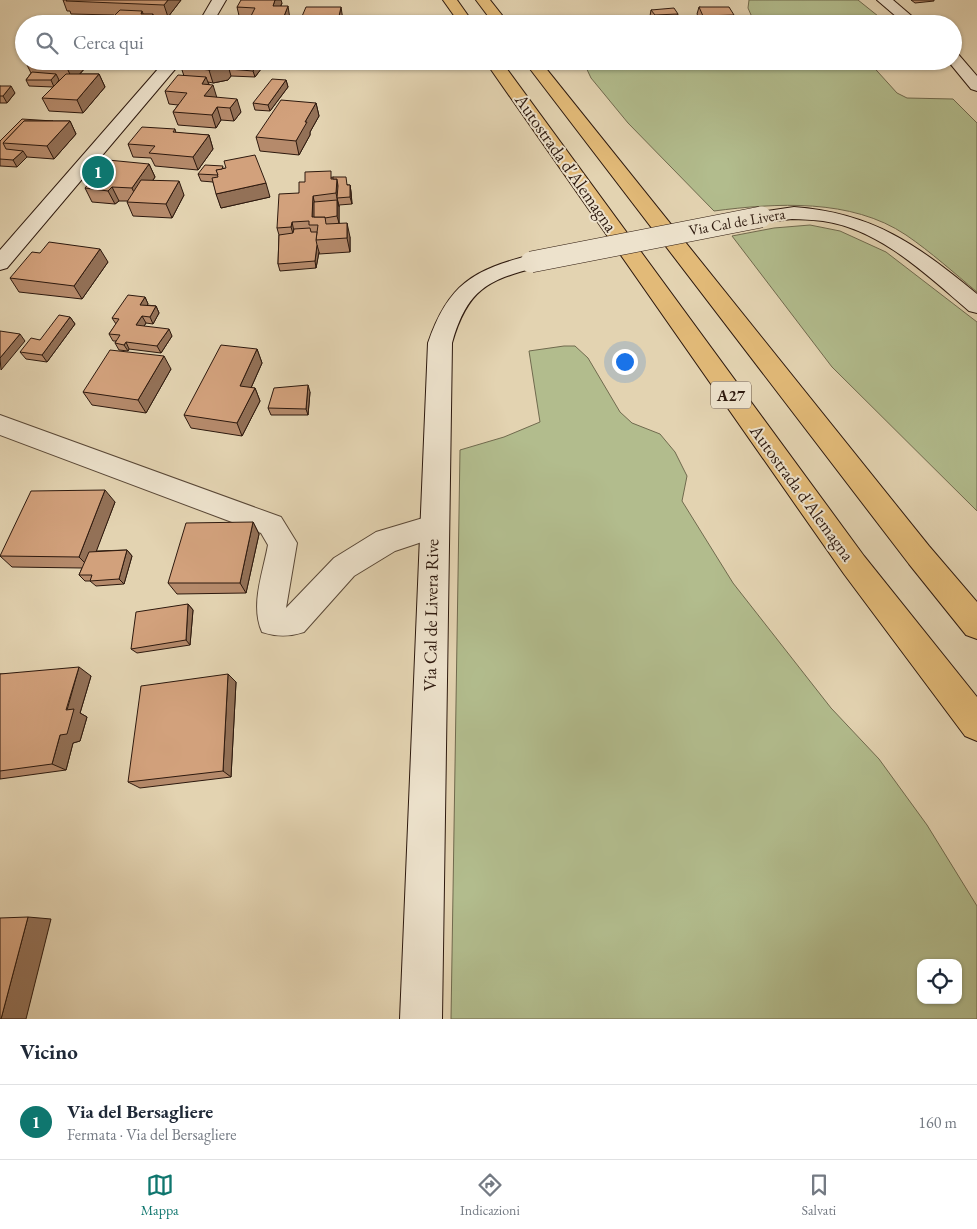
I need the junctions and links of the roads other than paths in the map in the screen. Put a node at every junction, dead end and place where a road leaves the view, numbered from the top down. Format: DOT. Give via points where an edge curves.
graph roads {
  1 [pos="219,0"];
  2 [pos="450,0"];
  3 [pos="483,0"];
  4 [pos="884,0"];
  5 [pos="211,15"];
  6 [pos="461,15"];
  7 [pos="495,15"];
  8 [pos="903,15"];
  9 [pos="962,68"];
  10 [pos="166,70"];
  11 [pos="500,70"];
  12 [pos="539,70"];
  13 [pos="977,86"];
  14 [pos="532,262"];
  15 [pos="0,263"];
  16 [pos="977,306"];
  17 [pos="0,425"];
  18 [pos="433,527"];
  19 [pos="977,625"];
  20 [pos="977,724"];
  21 [pos="421,1019"];
  1 -- 5 [label="street"];
  2 -- 6 [label="highway"];
  3 -- 7 [label="highway"];
  4 -- 8 [label="street"];
  9 -- 13 [label="street"];
  10 -- 15 [label="street"];
  11 -- 20 [label="highway, Autostrada d'Alemagna / A27" via="854,565"];
  12 -- 19 [label="highway, Autostrada d'Alemagna / A27"];
  14 -- 16 [label="street, Via Cal de Livera, bridge" via="760,217 815,213 861,225 906,248"];
  14 -- 18 [label="street, Via Cal de Livera Rive" via="512,266 484,278 463,294 448,316 438,362"];
  17 -- 18 [label="street" via="271,525 283,543 271,605 273,622 293,622 344,567 386,541"];
  18 -- 21 [label="street, Via Cal de Livera Rive"];
}
